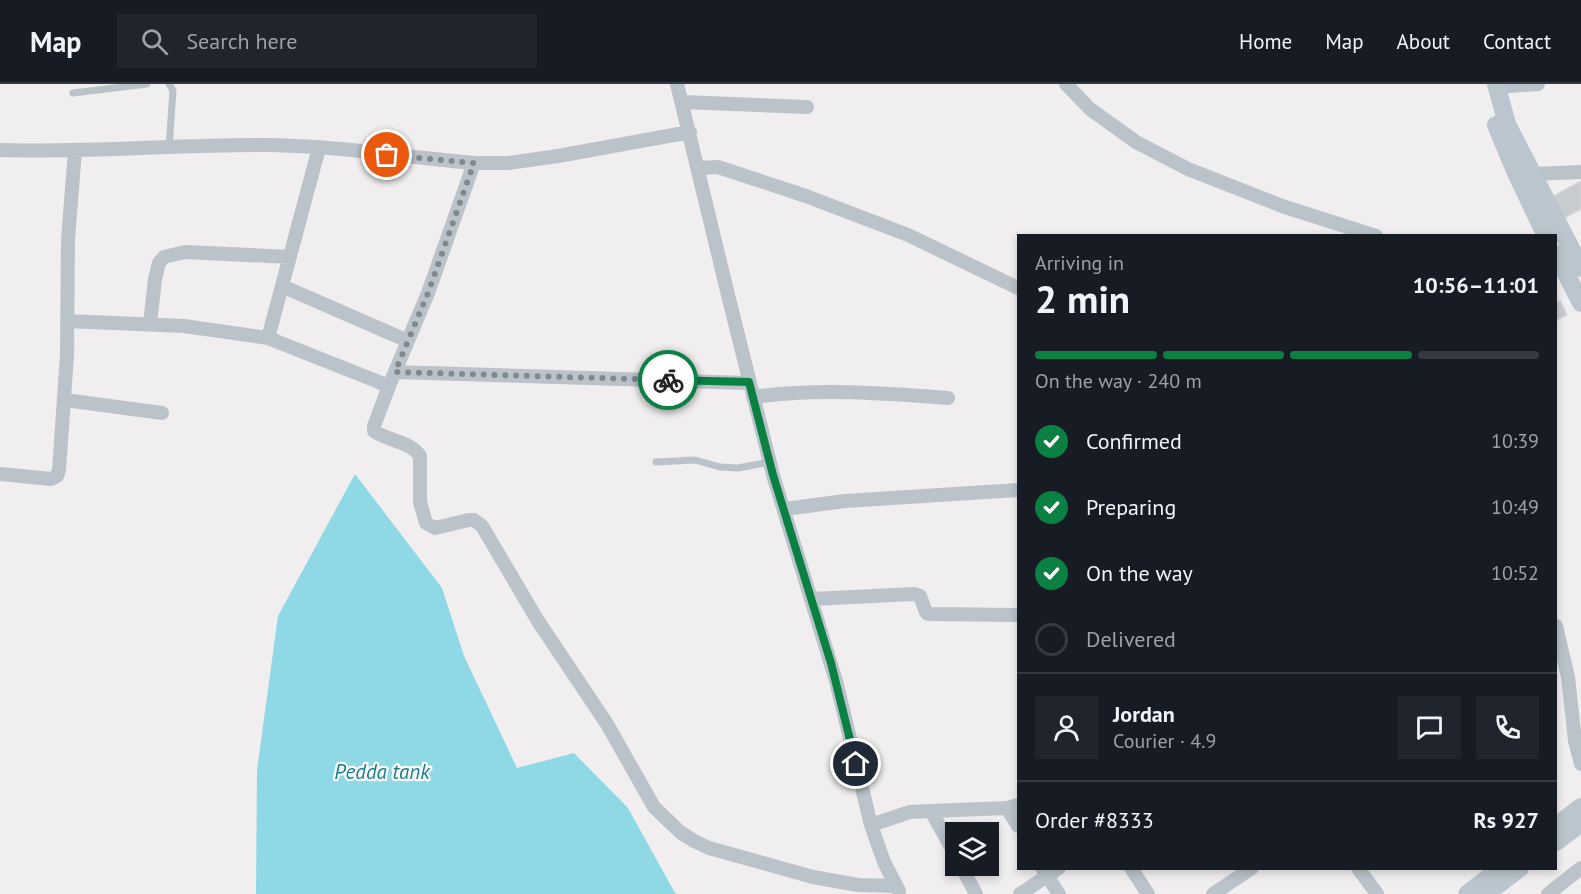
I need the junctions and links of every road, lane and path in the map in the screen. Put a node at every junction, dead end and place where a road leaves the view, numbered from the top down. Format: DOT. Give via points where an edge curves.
graph roads {
  1 [pos="147,84"];
  2 [pos="169,84"];
  3 [pos="677,84"];
  4 [pos="1066,84"];
  5 [pos="1538,84"];
  6 [pos="1492,85"];
  7 [pos="73,93"];
  8 [pos="683,102"];
  9 [pos="807,107"];
  10 [pos="690,132"];
  11 [pos="169,148"];
  12 [pos="319,148"];
  13 [pos="0,150"];
  14 [pos="75,151"];
  15 [pos="474,163"];
  16 [pos="698,168"];
  17 [pos="1581,172"];
  18 [pos="1533,174"];
  19 [pos="1370,234"];
  20 [pos="1545,234"];
  21 [pos="1553,234"];
  22 [pos="1557,245"];
  23 [pos="290,256"];
  24 [pos="1557,256"];
  25 [pos="1568,278"];
  26 [pos="282,286"];
  27 [pos="1017,288"];
  28 [pos="1581,303"];
  29 [pos="68,321"];
  30 [pos="150,324"];
  31 [pos="268,338"];
  32 [pos="408,341"];
  33 [pos="395,372"];
  34 [pos="749,382"];
  35 [pos="389,386"];
  36 [pos="753,397"];
  37 [pos="948,398"];
  38 [pos="65,400"];
  39 [pos="162,413"];
  40 [pos="656,462"];
  41 [pos="770,462"];
  42 [pos="0,474"];
  43 [pos="1017,490"];
  44 [pos="785,509"];
  45 [pos="812,599"];
  46 [pos="1017,615"];
  47 [pos="1557,635"];
  48 [pos="1559,653"];
  49 [pos="1581,764"];
  50 [pos="1013,807"];
  51 [pos="1581,807"];
  52 [pos="932,811"];
  53 [pos="1017,822"];
  54 [pos="1581,823"];
  55 [pos="871,825"];
  56 [pos="1557,825"];
  57 [pos="945,835"];
  58 [pos="1557,841"];
  59 [pos="1581,868"];
  60 [pos="1133,870"];
  61 [pos="1250,870"];
  62 [pos="1359,870"];
  63 [pos="1497,870"];
  64 [pos="1517,870"];
  65 [pos="1044,872"];
  66 [pos="966,876"];
  67 [pos="898,890"];
  68 [pos="1228,890"];
  69 [pos="976,894"];
  70 [pos="1020,894"];
  71 [pos="1059,894"];
  72 [pos="1148,894"];
  73 [pos="1213,894"];
  74 [pos="1377,894"];
  75 [pos="1467,894"];
  76 [pos="1486,894"];
  77 [pos="1548,894"];
  1 -- 7 [label="lane"];
  2 -- 11 [label="lane" via="173,90"];
  3 -- 8 [label="street"];
  4 -- 19 [label="street" via="1090,109 1136,142 1188,169 1282,206"];
  5 -- 6 [label="street"];
  6 -- 18 [label="main road"];
  6 -- 20 [label="main road" via="1489,104 1499,134"];
  8 -- 9 [label="street"];
  8 -- 10 [label="street"];
  10 -- 15 [label="street" via="508,163"];
  10 -- 16 [label="street"];
  11 -- 12 [label="street"];
  11 -- 14 [label="street"];
  12 -- 15 [label="street"];
  12 -- 23 [label="street"];
  13 -- 14 [label="street"];
  14 -- 29 [label="street" via="68,239"];
  15 -- 32 [label="street"];
  16 -- 27 [label="street" via="718,167 806,195 909,235"];
  16 -- 34 [label="street"];
  17 -- 18 [label="street"];
  18 -- 21 [label="main road"];
  22 -- 25 [label="main road"];
  23 -- 26 [label="street"];
  23 -- 30 [label="street" via="186,252 164,257 155,279"];
  24 -- 25 [label="main road"];
  25 -- 28 [label="main road"];
  26 -- 31 [label="street"];
  26 -- 32 [label="street"];
  29 -- 30 [label="street"];
  29 -- 38 [label="street"];
  30 -- 31 [label="street"];
  31 -- 35 [label="street"];
  32 -- 33 [label="street"];
  33 -- 34 [label="street"];
  33 -- 35 [label="street"];
  34 -- 36 [label="street"];
  35 -- 67 [label="street" via="374,431 411,447 420,456 420,502 426,523 435,528 469,520 482,526 663,818 694,841 737,857 813,877"];
  36 -- 37 [label="street" via="823,392"];
  36 -- 41 [label="street"];
  38 -- 39 [label="street"];
  38 -- 42 [label="street" via="57,476 42,479"];
  40 -- 41 [label="lane" via="695,460 738,468"];
  41 -- 44 [label="street"];
  43 -- 44 [label="street" via="845,501"];
  44 -- 45 [label="street"];
  45 -- 46 [label="street" via="914,594 920,596 928,614"];
  45 -- 55 [label="street"];
  47 -- 48 [label="street"];
  48 -- 49 [label="street" via="1572,702"];
  50 -- 52 [label="street"];
  50 -- 53 [label="street"];
  51 -- 56 [label="main road"];
  52 -- 55 [label="street" via="910,812"];
  52 -- 57 [label="street"];
  54 -- 58 [label="main road"];
  55 -- 67 [label="street"];
  59 -- 77 [label="street"];
  60 -- 72 [label="street"];
  61 -- 68 [label="street"];
  62 -- 74 [label="street"];
  63 -- 75 [label="main road"];
  64 -- 76 [label="main road"];
  65 -- 70 [label="street"];
  65 -- 71 [label="street"];
  66 -- 69 [label="street"];
  68 -- 73 [label="street"];
}
